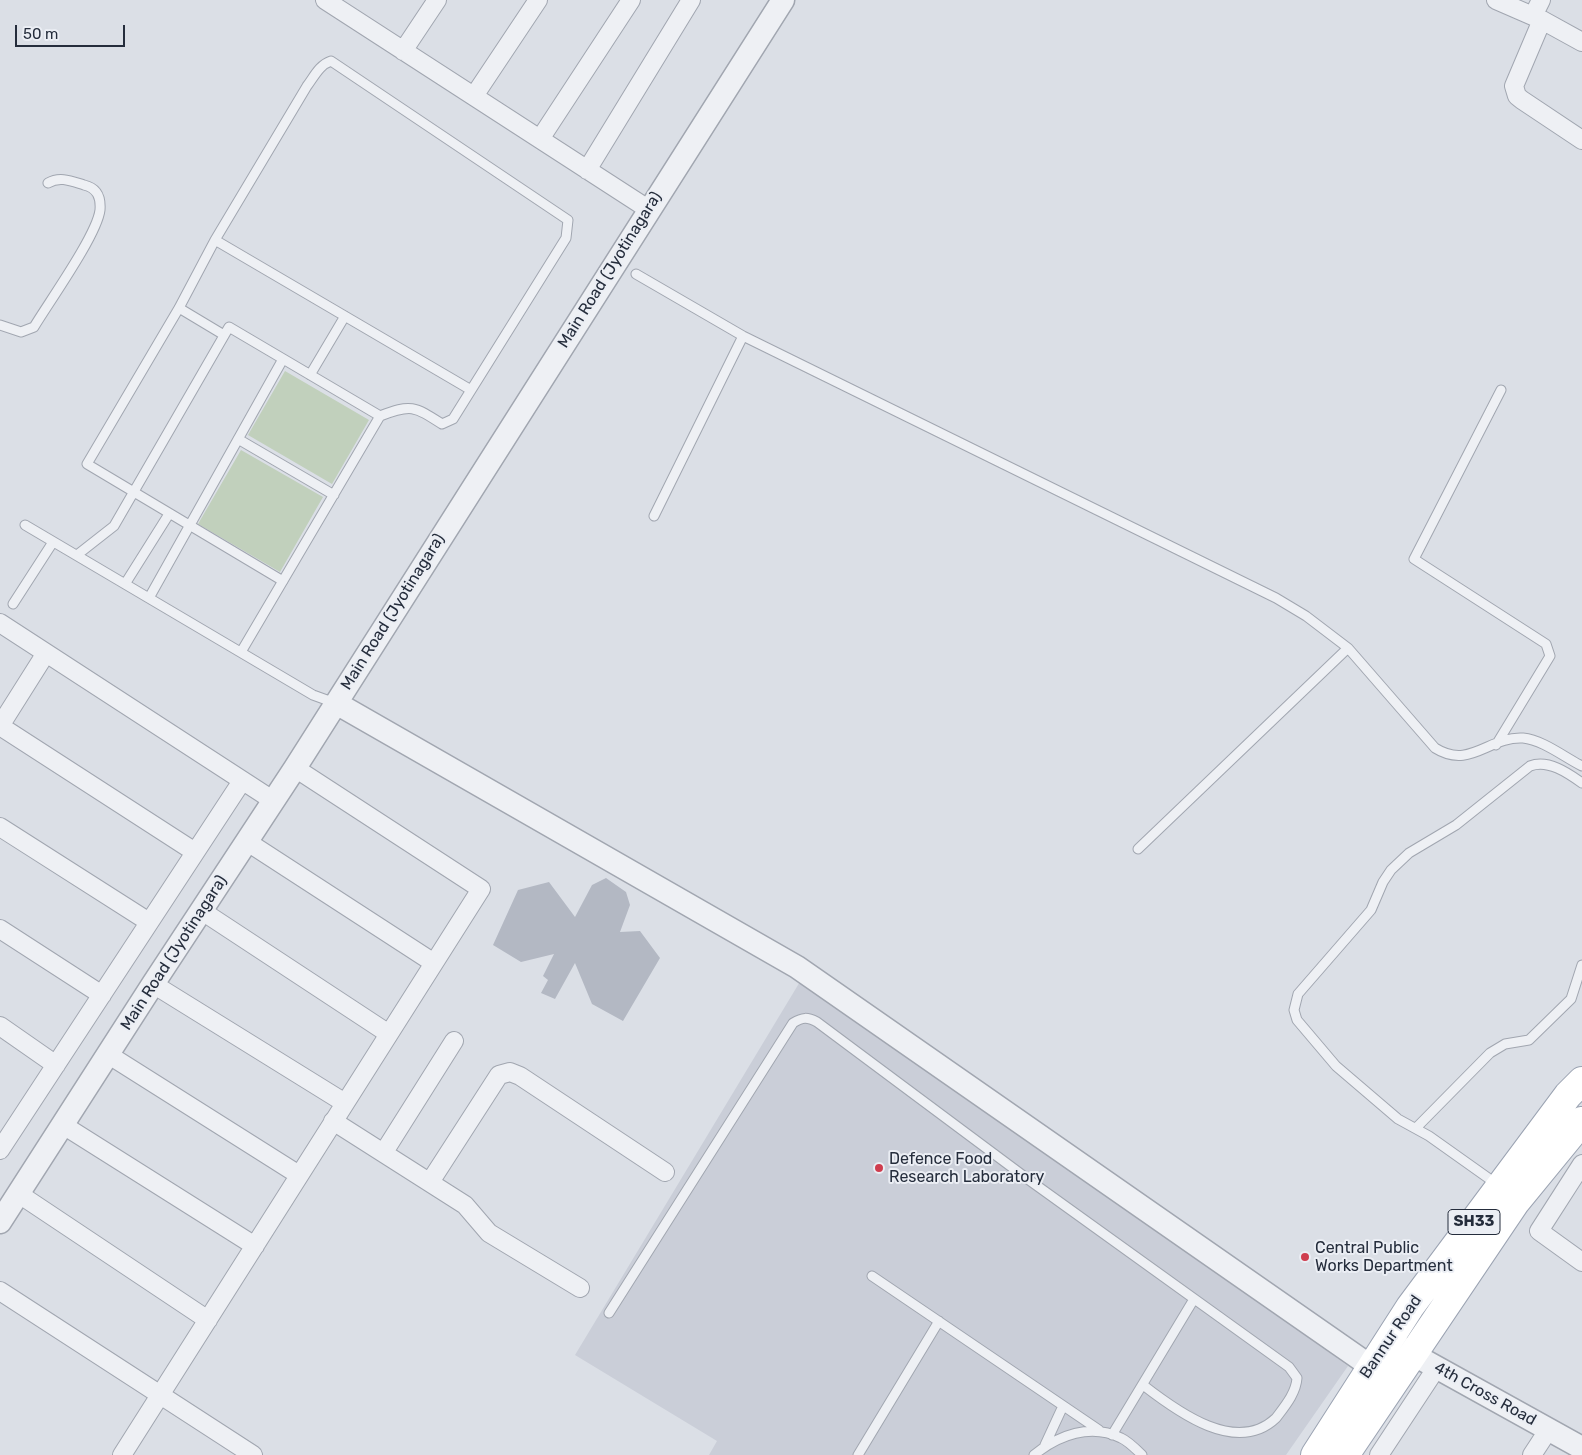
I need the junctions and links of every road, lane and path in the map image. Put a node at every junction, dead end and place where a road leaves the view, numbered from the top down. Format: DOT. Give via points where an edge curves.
graph roads {
  1 [pos="326,0"];
  2 [pos="437,0"];
  3 [pos="538,0"];
  4 [pos="631,0"];
  5 [pos="692,0"];
  6 [pos="783,0"];
  7 [pos="1496,0"];
  8 [pos="1541,0"];
  9 [pos="1538,18"];
  10 [pos="1582,42"];
  11 [pos="403,51"];
  12 [pos="474,96"];
  13 [pos="540,139"];
  14 [pos="1582,140"];
  15 [pos="587,170"];
  16 [pos="48,183"];
  17 [pos="648,209"];
  18 [pos="215,240"];
  19 [pos="636,274"];
  20 [pos="179,308"];
  21 [pos="345,316"];
  22 [pos="0,325"];
  23 [pos="224,335"];
  24 [pos="743,336"];
  25 [pos="283,359"];
  26 [pos="310,374"];
  27 [pos="471,390"];
  28 [pos="1501,390"];
  29 [pos="380,416"];
  30 [pos="238,439"];
  31 [pos="135,492"];
  32 [pos="334,495"];
  33 [pos="169,514"];
  34 [pos="654,516"];
  35 [pos="25,525"];
  36 [pos="191,527"];
  37 [pos="53,542"];
  38 [pos="77,555"];
  39 [pos="283,581"];
  40 [pos="125,584"];
  41 [pos="149,598"];
  42 [pos="13,604"];
  43 [pos="0,623"];
  44 [pos="1348,648"];
  45 [pos="241,652"];
  46 [pos="46,653"];
  47 [pos="336,703"];
  48 [pos="6,704"];
  49 [pos="0,726"];
  50 [pos="1496,745"];
  51 [pos="1582,766"];
  52 [pos="295,768"];
  53 [pos="242,781"];
  54 [pos="1582,784"];
  55 [pos="274,801"];
  56 [pos="0,827"];
  57 [pos="246,841"];
  58 [pos="1138,848"];
  59 [pos="195,852"];
  60 [pos="202,911"];
  61 [pos="149,922"];
  62 [pos="0,930"];
  63 [pos="434,963"];
  64 [pos="1582,964"];
  65 [pos="153,984"];
  66 [pos="102,995"];
  67 [pos="0,1026"];
  68 [pos="389,1034"];
  69 [pos="454,1042"];
  70 [pos="109,1055"];
  71 [pos="56,1065"];
  72 [pos="1582,1081"];
  73 [pos="345,1103"];
  74 [pos="333,1121"];
  75 [pos="1582,1121"];
  76 [pos="63,1125"];
  77 [pos="1416,1128"];
  78 [pos="5,1132"];
  79 [pos="0,1150"];
  80 [pos="384,1152"];
  81 [pos="1582,1164"];
  82 [pos="665,1172"];
  83 [pos="299,1175"];
  84 [pos="430,1182"];
  85 [pos="1500,1186"];
  86 [pos="19,1194"];
  87 [pos="0,1222"];
  88 [pos="255,1246"];
  89 [pos="1582,1262"];
  90 [pos="872,1276"];
  91 [pos="580,1288"];
  92 [pos="0,1291"];
  93 [pos="1194,1299"];
  94 [pos="610,1313"];
  95 [pos="208,1320"];
  96 [pos="939,1321"];
  97 [pos="1389,1340"];
  98 [pos="1413,1353"];
  99 [pos="1371,1367"];
  100 [pos="1437,1367"];
  101 [pos="1393,1382"];
  102 [pos="1143,1385"];
  103 [pos="160,1394"];
  104 [pos="1062,1406"];
  105 [pos="1549,1429"];
  106 [pos="1099,1430"];
  107 [pos="1112,1435"];
  108 [pos="1045,1445"];
  109 [pos="1582,1448"];
  110 [pos="122,1455"];
  111 [pos="253,1455"];
  112 [pos="858,1455"];
  113 [pos="1034,1455"];
  114 [pos="1142,1455"];
  115 [pos="1315,1455"];
  116 [pos="1345,1455"];
  117 [pos="1379,1455"];
  118 [pos="1532,1455"];
  1 -- 11 [label="street"];
  2 -- 11 [label="street"];
  3 -- 12 [label="street"];
  4 -- 13 [label="street"];
  5 -- 15 [label="street"];
  6 -- 17 [label="street, Main Road (Jyotinagara)"];
  7 -- 9 [label="street"];
  8 -- 9 [label="street"];
  9 -- 10 [label="street"];
  9 -- 14 [label="street" via="1514,91 1522,100"];
  11 -- 12 [label="street"];
  12 -- 13 [label="street"];
  13 -- 15 [label="street"];
  15 -- 17 [label="street"];
  16 -- 22 [label="lane" via="64,179 92,187 100,200 95,227 34,327 21,332"];
  17 -- 47 [label="street, Main Road (Jyotinagara)"];
  18 -- 20 [label="lane"];
  18 -- 21 [label="lane"];
  18 -- 27 [label="lane" via="307,86 324,63 331,61 568,220 566,238"];
  19 -- 24 [label="lane"];
  20 -- 23 [label="lane"];
  20 -- 31 [label="lane" via="87,464"];
  21 -- 26 [label="lane"];
  21 -- 27 [label="lane"];
  23 -- 25 [label="lane" via="229,327"];
  23 -- 31 [label="lane"];
  24 -- 34 [label="lane"];
  24 -- 44 [label="lane" via="1276,598"];
  25 -- 26 [label="lane"];
  25 -- 30 [label="lane"];
  26 -- 29 [label="lane"];
  27 -- 29 [label="lane" via="448,423 442,424 420,409 412,408"];
  28 -- 50 [label="lane" via="1414,559 1546,644 1550,656"];
  29 -- 32 [label="lane"];
  30 -- 32 [label="lane"];
  30 -- 36 [label="lane"];
  31 -- 33 [label="lane"];
  31 -- 38 [label="lane" via="114,526"];
  32 -- 39 [label="lane"];
  33 -- 36 [label="lane"];
  33 -- 40 [label="lane"];
  35 -- 37 [label="lane"];
  36 -- 39 [label="lane"];
  36 -- 41 [label="lane"];
  37 -- 38 [label="lane"];
  37 -- 42 [label="lane"];
  38 -- 40 [label="lane"];
  39 -- 45 [label="lane"];
  40 -- 41 [label="lane"];
  41 -- 45 [label="lane"];
  43 -- 46 [label="street"];
  44 -- 50 [label="lane" via="1435,748 1454,756 1464,756"];
  44 -- 58 [label="lane"];
  45 -- 47 [label="lane" via="313,695"];
  46 -- 48 [label="street"];
  46 -- 53 [label="street"];
  47 -- 52 [label="street, Main Road (Jyotinagara)"];
  47 -- 99 [label="street" via="797,967"];
  48 -- 49 [label="street"];
  49 -- 59 [label="street"];
  50 -- 51 [label="lane" via="1512,739 1537,742"];
  52 -- 55 [label="street, Main Road (Jyotinagara)"];
  52 -- 63 [label="street" via="481,889"];
  53 -- 55 [label="street"];
  53 -- 59 [label="street"];
  54 -- 77 [label="lane" via="1563,770 1541,764 1530,766 1456,825 1409,853 1383,882 1371,910 1298,994 1294,1010 1297,1020 1336,1066 1398,1119"];
  55 -- 57 [label="street, Main Road (Jyotinagara)"];
  56 -- 61 [label="street"];
  57 -- 60 [label="street, Main Road (Jyotinagara)"];
  57 -- 63 [label="street"];
  59 -- 61 [label="street"];
  60 -- 65 [label="street, Main Road (Jyotinagara)"];
  60 -- 68 [label="street"];
  61 -- 66 [label="street"];
  62 -- 66 [label="street"];
  63 -- 68 [label="street"];
  64 -- 77 [label="lane" via="1571,999 1529,1040 1505,1044 1490,1054"];
  65 -- 70 [label="street, Main Road (Jyotinagara)"];
  65 -- 73 [label="street"];
  66 -- 71 [label="street"];
  67 -- 71 [label="street"];
  68 -- 73 [label="street"];
  69 -- 80 [label="street"];
  70 -- 76 [label="street, Main Road (Jyotinagara)"];
  70 -- 83 [label="street"];
  71 -- 78 [label="street"];
  72 -- 85 [label="main road, Bannur Road / SH33"];
  73 -- 74 [label="street"];
  74 -- 80 [label="street"];
  74 -- 83 [label="street"];
  75 -- 98 [label="main road" via="1515,1204"];
  76 -- 86 [label="street, Main Road (Jyotinagara)"];
  76 -- 88 [label="street"];
  77 -- 85 [label="lane"];
  78 -- 79 [label="street"];
  80 -- 84 [label="street"];
  81 -- 89 [label="street" via="1539,1231"];
  82 -- 84 [label="street" via="510,1072 499,1075"];
  83 -- 88 [label="street"];
  84 -- 91 [label="street" via="465,1205 489,1233"];
  85 -- 97 [label="main road, Bannur Road / SH33"];
  86 -- 87 [label="street, Main Road (Jyotinagara)"];
  86 -- 95 [label="street"];
  88 -- 95 [label="street"];
  90 -- 96 [label="lane"];
  92 -- 103 [label="street"];
  93 -- 94 [label="lane" via="817,1022 801,1018 793,1023"];
  93 -- 102 [label="lane"];
  93 -- 102 [label="lane" via="1289,1367 1296,1378 1293,1393 1261,1437 1235,1442 1222,1440 1198,1427"];
  95 -- 103 [label="street"];
  96 -- 104 [label="lane"];
  96 -- 112 [label="lane"];
  97 -- 98 [label="street, 4th Cross Road"];
  97 -- 99 [label="main road, Bannur Road / SH33"];
  98 -- 100 [label="street, 4th Cross Road"];
  98 -- 101 [label="main road"];
  99 -- 101 [label="street"];
  99 -- 115 [label="main road, Bannur Road / SH33"];
  100 -- 105 [label="street, 4th Cross Road"];
  100 -- 117 [label="street"];
  101 -- 116 [label="main road"];
  102 -- 107 [label="lane"];
  103 -- 110 [label="street"];
  103 -- 111 [label="street"];
  104 -- 106 [label="lane"];
  104 -- 108 [label="lane"];
  105 -- 109 [label="street, 4th Cross Road"];
  105 -- 118 [label="street"];
  106 -- 107 [label="lane"];
  106 -- 108 [label="lane" via="1072,1433"];
  107 -- 114 [label="lane" via="1122,1438"];
  108 -- 113 [label="lane"];
}
